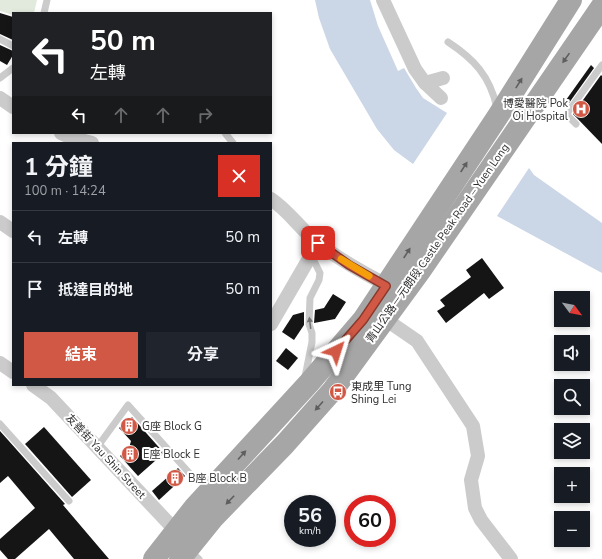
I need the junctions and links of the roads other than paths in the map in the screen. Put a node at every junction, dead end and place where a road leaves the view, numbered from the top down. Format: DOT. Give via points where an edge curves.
graph roads {
  1 [pos="47,0"];
  2 [pos="383,0"];
  3 [pos="571,0"];
  4 [pos="602,6"];
  5 [pos="44,12"];
  6 [pos="0,39"];
  7 [pos="448,42"];
  8 [pos="12,45"];
  9 [pos="602,65"];
  10 [pos="12,69"];
  11 [pos="0,78"];
  12 [pos="443,78"];
  13 [pos="425,83"];
  14 [pos="0,98"];
  15 [pos="441,98"];
  16 [pos="12,106"];
  17 [pos="498,116"];
  18 [pos="576,124"];
  19 [pos="63,134"];
  20 [pos="226,134"];
  21 [pos="88,142"];
  22 [pos="232,142"];
  23 [pos="274,204"];
  24 [pos="0,222"];
  25 [pos="12,230"];
  26 [pos="315,249"];
  27 [pos="386,286"];
  28 [pos="385,319"];
  29 [pos="272,322"];
  30 [pos="0,363"];
  31 [pos="12,371"];
  32 [pos="34,386"];
  33 [pos="303,389"];
  34 [pos="0,424"];
  35 [pos="98,446"];
  36 [pos="192,476"];
  37 [pos="69,501"];
  38 [pos="175,530"];
  39 [pos="189,556"];
  40 [pos="154,559"];
  41 [pos="511,559"];
  1 -- 5 [label="lane"];
  2 -- 13 [label="street" via="415,68"];
  17 -- 3 [label="main road, 青山公路－元朗段 Castle Peak Road – Yuen Long, one-way"];
  4 -- 28 [label="main road, 青山公路－元朗段 Castle Peak Road – Yuen Long, one-way"];
  6 -- 8 [label="lane"];
  7 -- 17 [label="lane" via="465,53 479,67 494,93"];
  9 -- 18 [label="lane" via="568,112 568,116"];
  10 -- 11 [label="lane"];
  12 -- 13 [label="street"];
  13 -- 15 [label="street"];
  14 -- 16 [label="street"];
  27 -- 17 [label="main road, 青山公路－元朗段 Castle Peak Road – Yuen Long, one-way"];
  19 -- 21 [label="street"];
  20 -- 22 [label="lane"];
  23 -- 26 [label="street" via="305,231"];
  24 -- 25 [label="street"];
  26 -- 27 [label="street"];
  26 -- 29 [label="street"];
  33 -- 26 [label="lane, one-way" via="312,342 309,324 310,298 320,273"];
  27 -- 33 [label="main road, 青山公路－元朗段 Castle Peak Road – Yuen Long" via="363,320"];
  28 -- 39 [label="main road, 青山公路－元朗段 Castle Peak Road – Yuen Long, one-way" via="333,390 285,444 212,518"];
  28 -- 41 [label="street" via="417,342 473,426 478,456 471,480 475,508 481,520"];
  30 -- 31 [label="street"];
  32 -- 35 [label="street, 友善街 Yau Shin Street" via="51,398"];
  38 -- 33 [label="main road, 青山公路－元朗段 Castle Peak Road – Yuen Long, one-way"];
  34 -- 37 [label="lane"];
  35 -- 36 [label="lane" via="128,405"];
  35 -- 38 [label="street, 友善街 Yau Shin Street"];
  38 -- 40 [label="main road, 青山公路－元朗段 Castle Peak Road – Yuen Long"];
}
